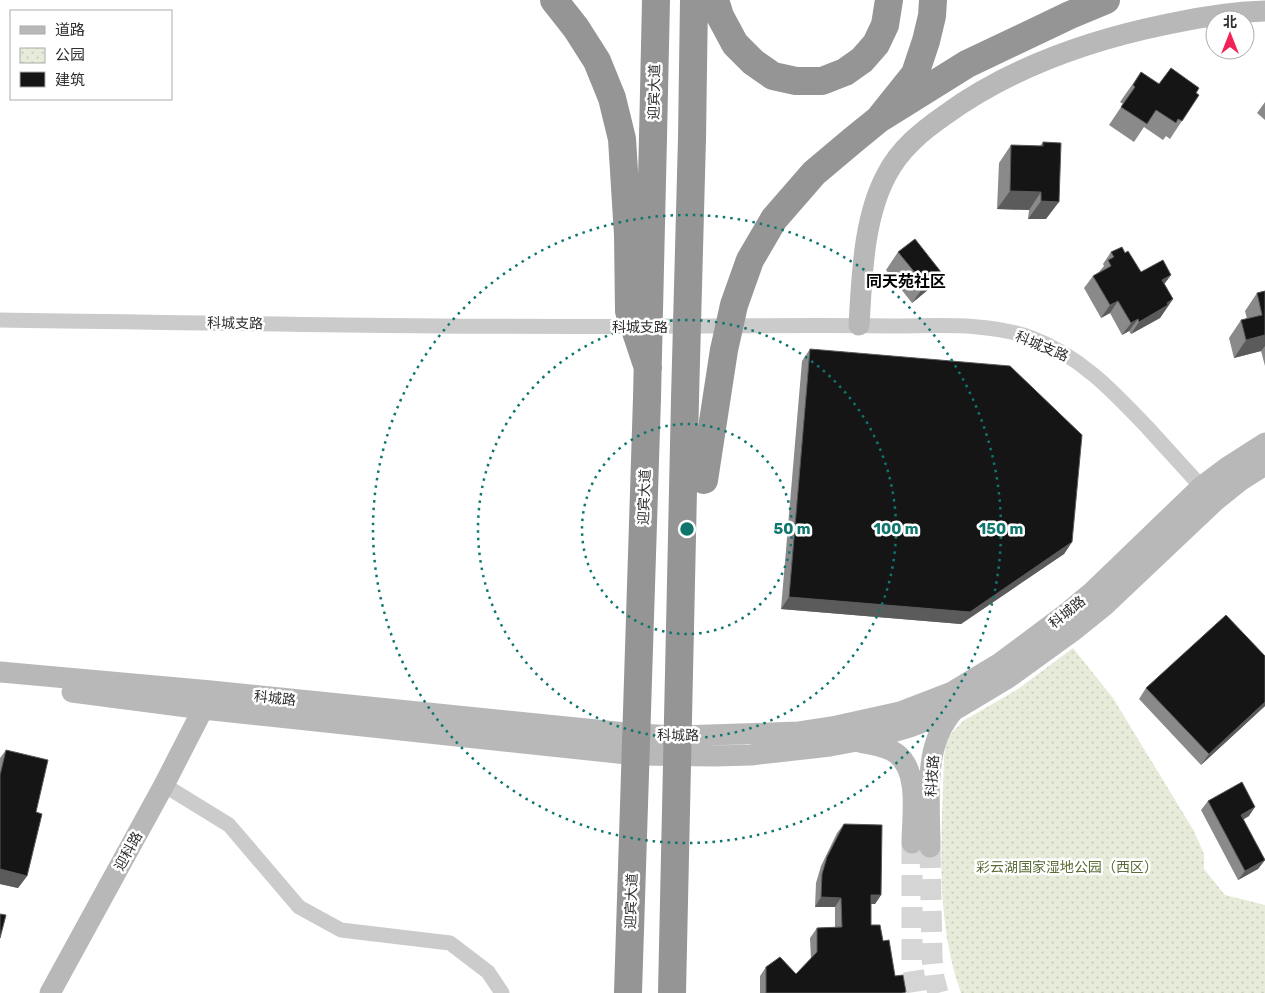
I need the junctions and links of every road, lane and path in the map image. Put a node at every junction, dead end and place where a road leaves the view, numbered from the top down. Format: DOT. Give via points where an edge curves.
graph roads {
  1 [pos="554,0"];
  2 [pos="656,0"];
  3 [pos="694,0"];
  4 [pos="716,0"];
  5 [pos="889,0"];
  6 [pos="932,0"];
  7 [pos="1106,0"];
  8 [pos="1265,11"];
  9 [pos="879,120"];
  10 [pos="0,320"];
  11 [pos="859,326"];
  12 [pos="648,368"];
  13 [pos="1265,443"];
  14 [pos="1265,465"];
  15 [pos="1208,494"];
  16 [pos="682,577"];
  17 [pos="0,672"];
  18 [pos="0,686"];
  19 [pos="204,709"];
  20 [pos="953,711"];
  21 [pos="855,741"];
  22 [pos="636,744"];
  23 [pos="678,746"];
  24 [pos="164,786"];
  25 [pos="633,841"];
  26 [pos="673,962"];
  27 [pos="50,993"];
  28 [pos="502,993"];
  29 [pos="628,993"];
  30 [pos="672,993"];
  1 -- 12 [label="highway, bridge" via="597,61 612,98 622,139 629,311"];
  2 -- 12 [label="highway, 迎宾大道, bridge"];
  3 -- 16 [label="highway, bridge"];
  4 -- 5 [label="highway" via="720,16 735,44 752,62 773,76 796,81 822,81 845,72 862,60 876,44 885,25"];
  6 -- 9 [label="highway, bridge" via="932,16 915,74"];
  7 -- 9 [label="highway" via="967,64"];
  8 -- 11 [label="main road" via="1204,16 1099,41 1012,74 933,123 898,156 878,194 866,242"];
  9 -- 16 [label="highway, bridge" via="814,174 774,219 750,260 734,306 724,350 704,480"];
  10 -- 11 [label="street, 科城支路" via="606,327"];
  11 -- 15 [label="street, 科城支路" via="991,329 1032,338 1055,349 1076,360 1113,392"];
  12 -- 22 [label="highway, 迎宾大道, bridge"];
  13 -- 15 [label="main road, 科城路" via="1229,466"];
  14 -- 15 [label="main road, 科城路" via="1240,481"];
  15 -- 20 [label="main road, 科城路" via="1104,606 1008,678"];
  15 -- 23 [label="main road, 科城路" via="1063,616 1000,663 952,692 900,712 832,728"];
  16 -- 23 [label="highway"];
  17 -- 22 [label="main road, 科城路" via="155,686"];
  18 -- 19 [label="main road, 科城路"];
  19 -- 22 [label="main road, 科城路"];
  19 -- 24 [label="main road, 迎科路"];
  20 -- 21 [label="main road, 科城路" via="910,727"];
  20 -- 21 [label="main road, 科技路" via="939,732 933,750 921,845 911,774 907,766 892,751"];
  21 -- 23 [label="main road, 科城路" via="750,755"];
  22 -- 23 [label="main road, 科城路"];
  22 -- 25 [label="highway, 迎宾大道"];
  23 -- 26 [label="highway"];
  24 -- 27 [label="main road, 迎科路"];
  24 -- 28 [label="street" via="230,825 299,908 341,930 450,943 488,972"];
  25 -- 26 [label="highway" via="644,815 657,813 664,818 666,922"];
  25 -- 29 [label="highway, 迎宾大道"];
  26 -- 30 [label="highway"];
}
